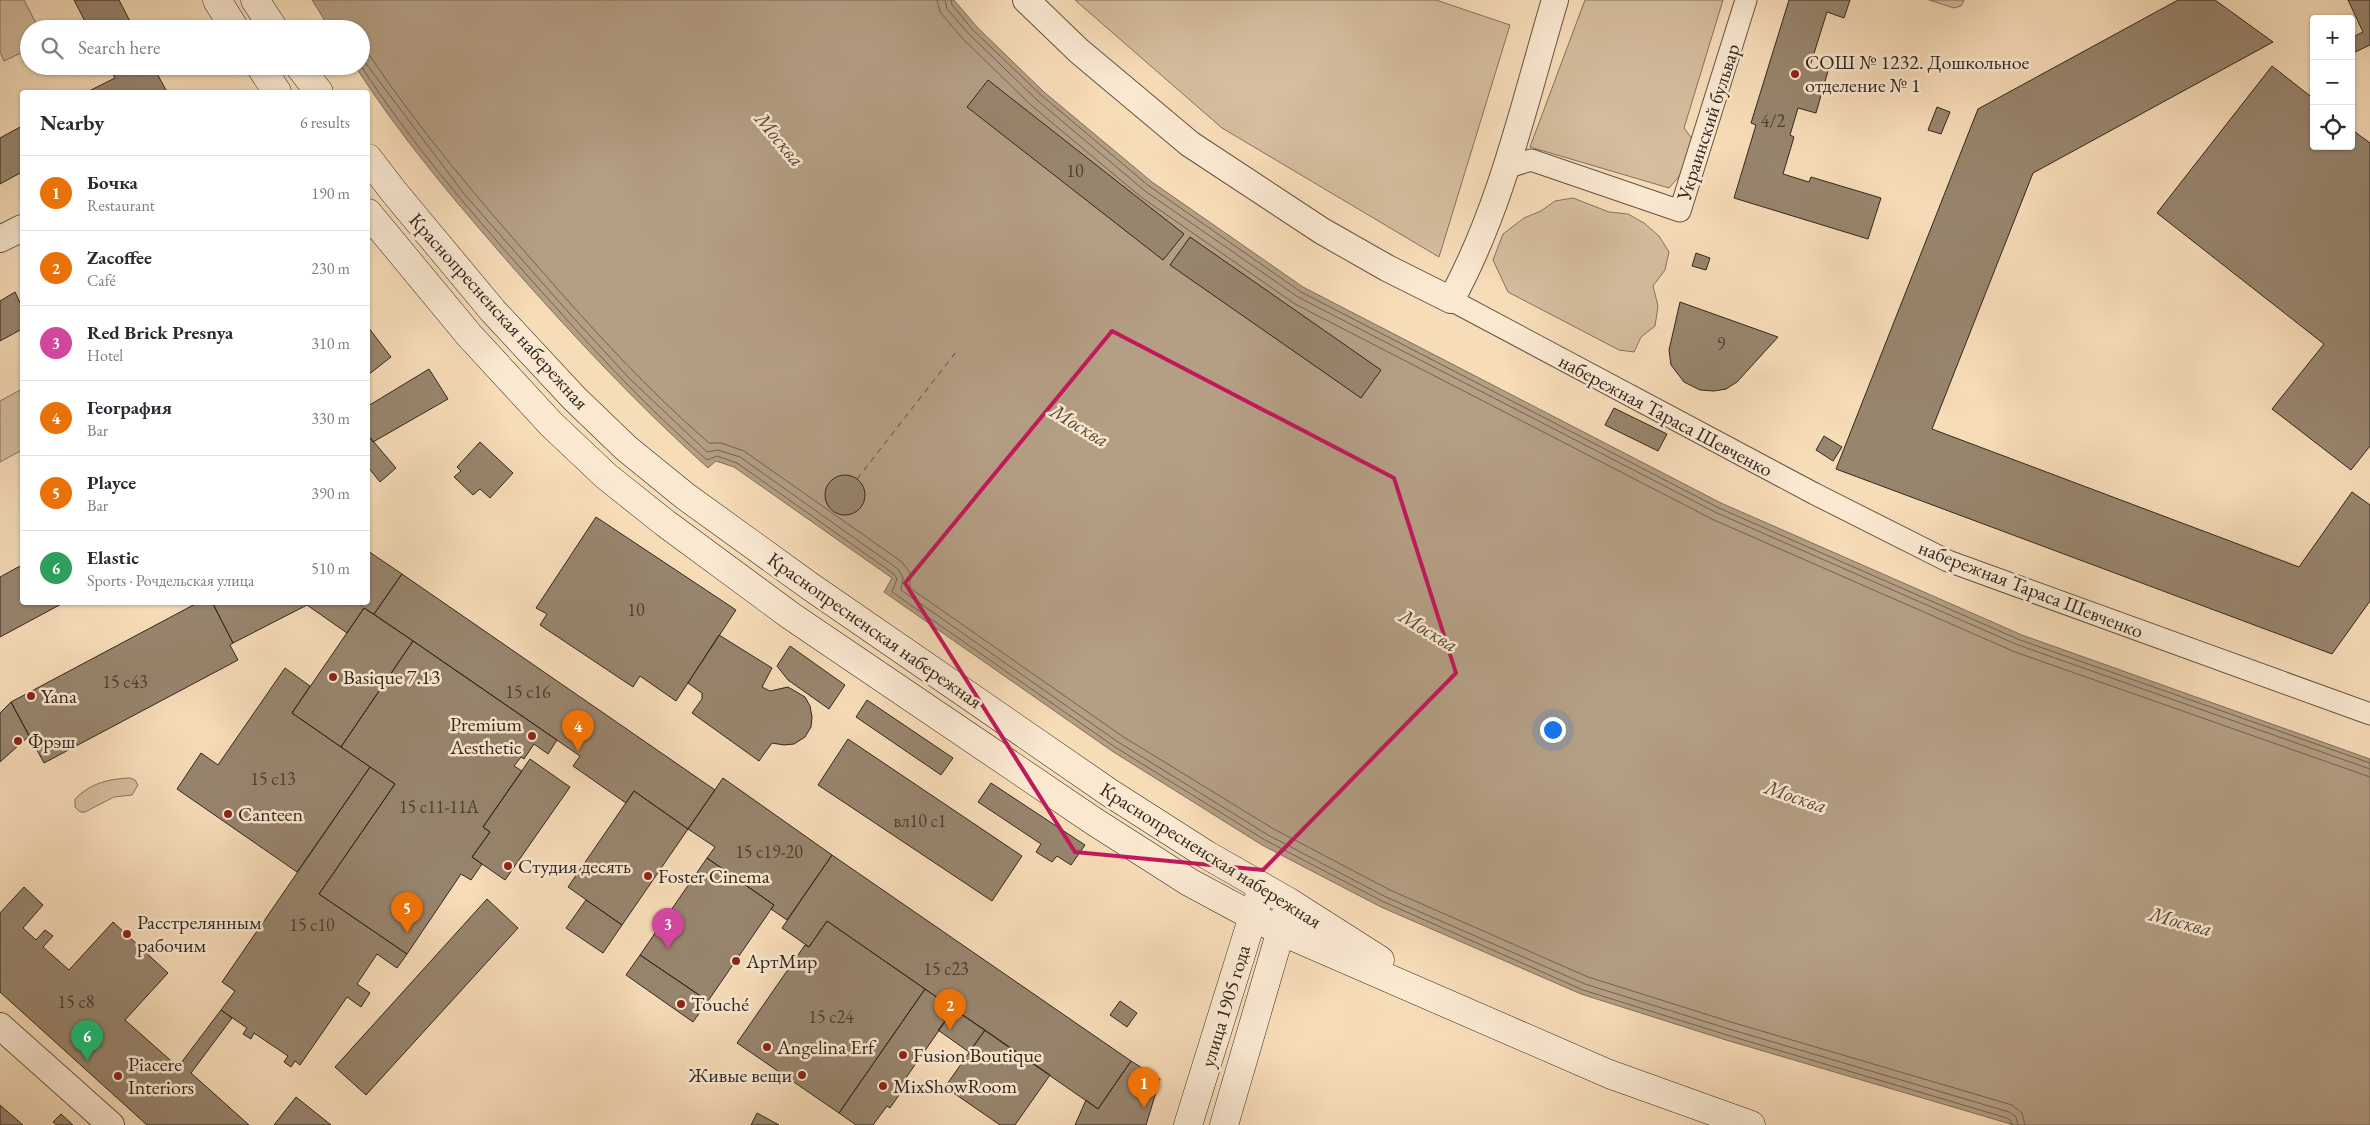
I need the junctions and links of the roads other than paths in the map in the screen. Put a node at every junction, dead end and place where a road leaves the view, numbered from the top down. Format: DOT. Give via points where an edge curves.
graph roads {
  1 [pos="217,0"];
  2 [pos="255,0"];
  3 [pos="1026,0"];
  4 [pos="1555,0"];
  5 [pos="1746,0"];
  6 [pos="230,20"];
  7 [pos="268,20"];
  8 [pos="266,75"];
  9 [pos="307,78"];
  10 [pos="276,90"];
  11 [pos="281,90"];
  12 [pos="370,161"];
  13 [pos="1506,168"];
  14 [pos="370,215"];
  15 [pos="20,229"];
  16 [pos="0,240"];
  17 [pos="1451,300"];
  18 [pos="2370,714"];
  19 [pos="1262,886"];
  20 [pos="1289,902"];
  21 [pos="1253,916"];
  22 [pos="1280,930"];
  23 [pos="1459,1010"];
  24 [pos="0,1026"];
  25 [pos="111,1125"];
  26 [pos="1188,1125"];
  27 [pos="1224,1125"];
  28 [pos="1750,1125"];
  1 -- 6 [label="main road"];
  2 -- 7 [label="main road"];
  3 -- 17 [label="street, набережная Тараса Шевченко" via="1079,50 1190,144 1322,231"];
  4 -- 13 [label="street"];
  5 -- 13 [label="street, Украинский бульвар" via="1680,211 1531,160"];
  8 -- 10 [label="main road"];
  9 -- 11 [label="street"];
  12 -- 19 [label="main road, Краснопресненская набережная" via="493,311 574,398 626,448 685,496 827,599 1125,803 1206,855"];
  13 -- 17 [label="street" via="1468,269"];
  14 -- 21 [label="main road, Краснопресненская набережная" via="469,335 551,424 606,476 665,523 791,616 1095,822 1189,882"];
  15 -- 16 [label="street"];
  17 -- 18 [label="street, набережная Тараса Шевченко" via="1792,482 1948,561"];
  19 -- 20 [label="main road, Краснопресненская набережная"];
  19 -- 21 [label="main road, улица 1905 года"];
  20 -- 22 [label="main road, улица 1905 года"];
  20 -- 23 [label="main road, Краснопресненская набережная"];
  21 -- 22 [label="main road, Краснопресненская набережная"];
  21 -- 26 [label="main road, улица 1905 года"];
  22 -- 23 [label="main road, Краснопресненская набережная"];
  22 -- 27 [label="main road, улица 1905 года"];
  23 -- 28 [label="main road, Краснопресненская набережная" via="1610,1074"];
  24 -- 25 [label="street"];
}
